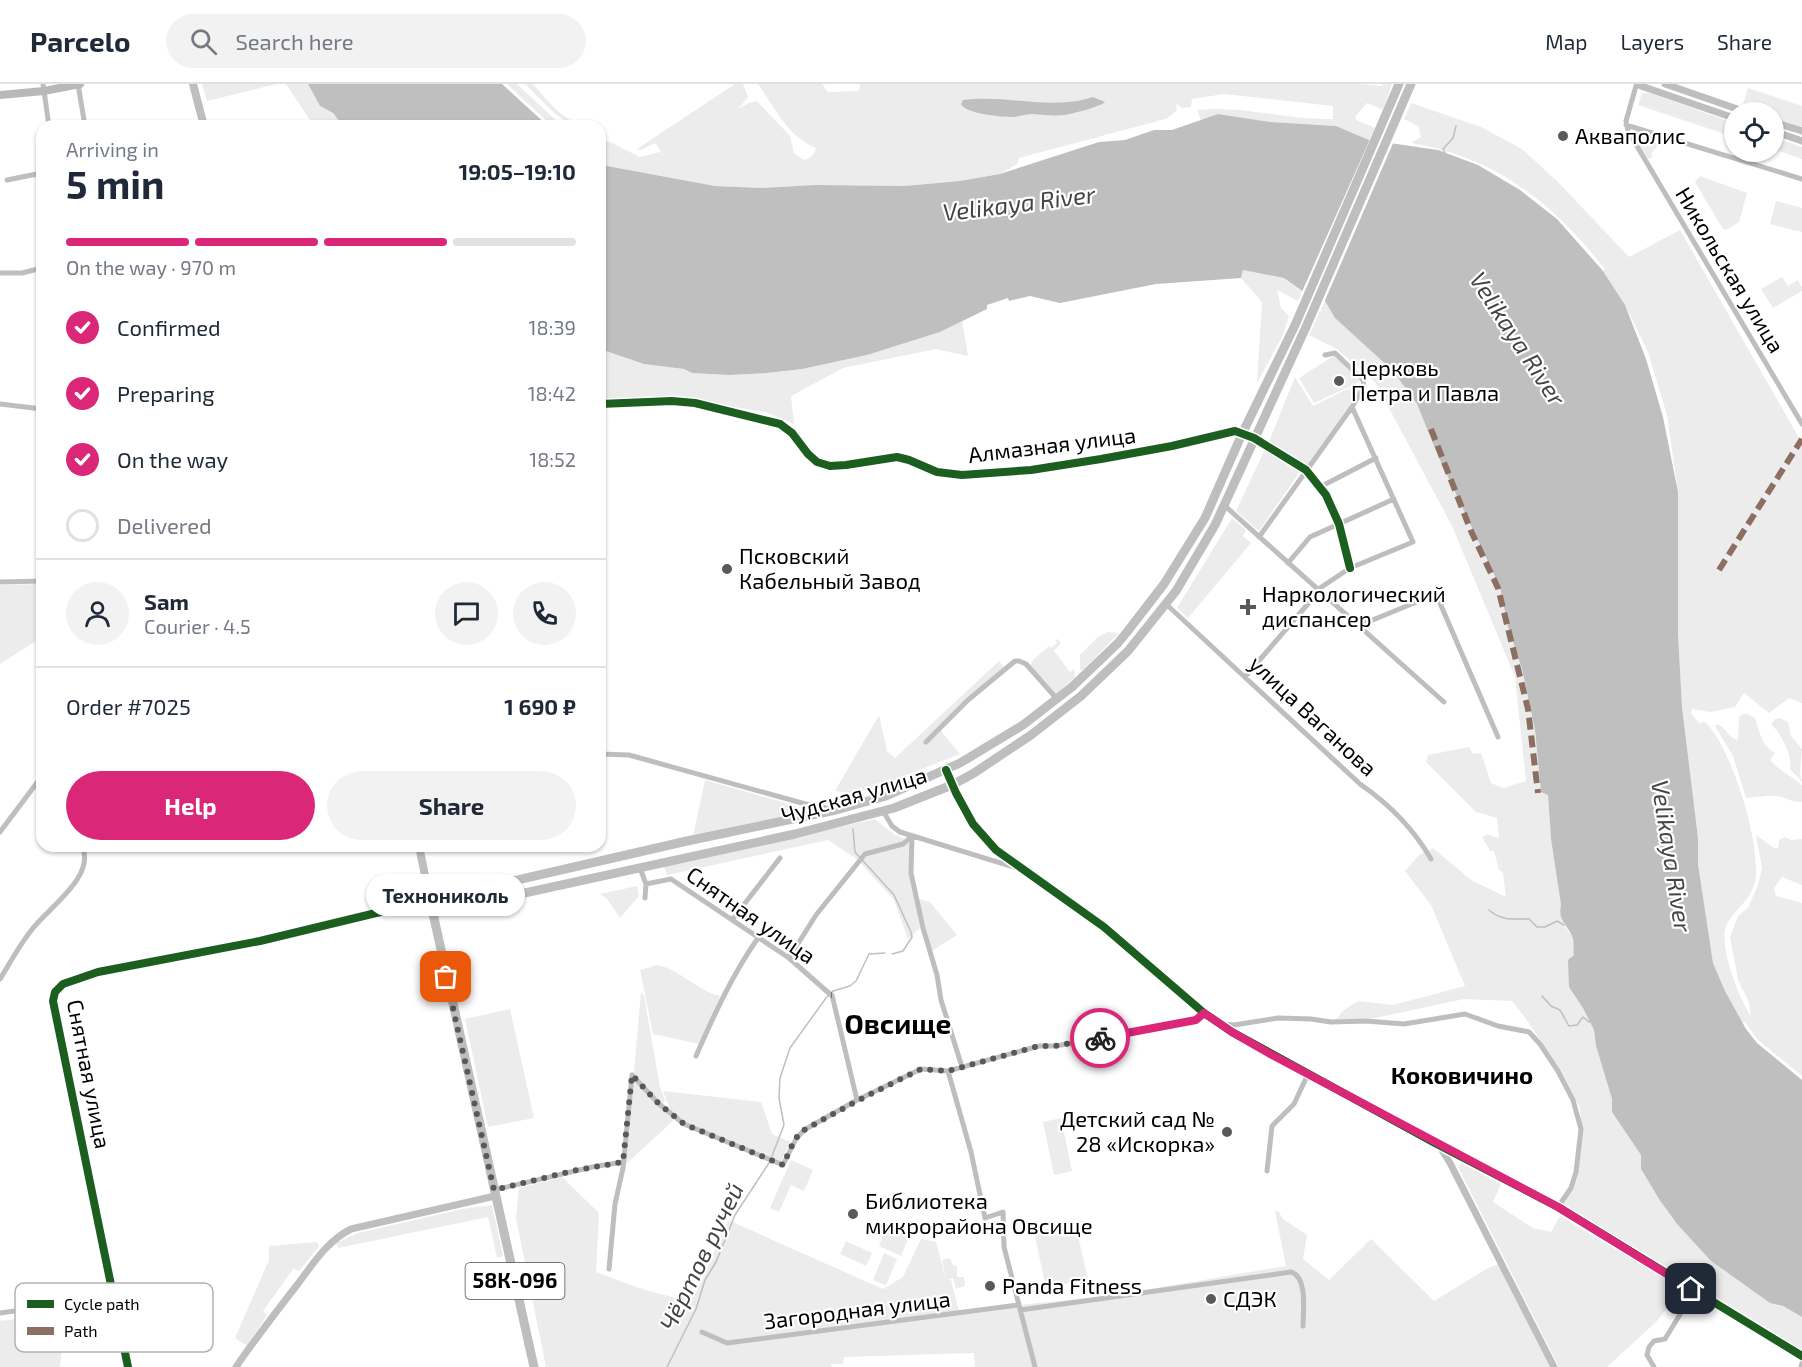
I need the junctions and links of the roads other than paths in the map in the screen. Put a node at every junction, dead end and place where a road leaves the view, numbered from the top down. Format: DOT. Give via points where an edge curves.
graph roads {
  1 [pos="79,84"];
  2 [pos="194,84"];
  3 [pos="1399,84"];
  4 [pos="1412,84"];
  5 [pos="1665,84"];
  6 [pos="1640,85"];
  7 [pos="43,87"];
  8 [pos="0,95"];
  9 [pos="1724,104"];
  10 [pos="1724,114"];
  11 [pos="49,120"];
  12 [pos="84,120"];
  13 [pos="203,120"];
  14 [pos="1626,125"];
  15 [pos="1784,125"];
  16 [pos="1802,131"];
  17 [pos="1784,135"];
  18 [pos="1802,141"];
  19 [pos="36,174"];
  20 [pos="1802,179"];
  21 [pos="7,180"];
  22 [pos="36,270"];
  23 [pos="0,273"];
  24 [pos="1301,325"];
  25 [pos="1325,355"];
  26 [pos="0,404"];
  27 [pos="606,404"];
  28 [pos="1352,406"];
  29 [pos="36,408"];
  30 [pos="1802,424"];
  31 [pos="1242,434"];
  32 [pos="1254,438"];
  33 [pos="1376,458"];
  34 [pos="1306,470"];
  35 [pos="1320,487"];
  36 [pos="1394,499"];
  37 [pos="1225,506"];
  38 [pos="1339,524"];
  39 [pos="1259,537"];
  40 [pos="1192,540"];
  41 [pos="1203,547"];
  42 [pos="1288,562"];
  43 [pos="1175,567"];
  44 [pos="1350,568"];
  45 [pos="1186,574"];
  46 [pos="36,581"];
  47 [pos="0,582"];
  48 [pos="1318,590"];
  49 [pos="1166,603"];
  50 [pos="1358,626"];
  51 [pos="1245,677"];
  52 [pos="1057,699"];
  53 [pos="1444,702"];
  54 [pos="1498,737"];
  55 [pos="926,742"];
  56 [pos="606,754"];
  57 [pos="946,770"];
  58 [pos="36,784"];
  59 [pos="952,785"];
  60 [pos="836,810"];
  61 [pos="884,811"];
  62 [pos="0,832"];
  63 [pos="710,836"];
  64 [pos="912,836"];
  65 [pos="687,841"];
  66 [pos="85,852"];
  67 [pos="420,852"];
  68 [pos="713,852"];
  69 [pos="693,857"];
  70 [pos="780,858"];
  71 [pos="1431,859"];
  72 [pos="640,868"];
  73 [pos="1024,871"];
  74 [pos="646,884"];
  75 [pos="645,898"];
  76 [pos="430,900"];
  77 [pos="433,913"];
  78 [pos="732,920"];
  79 [pos="758,938"];
  80 [pos="789,958"];
  81 [pos="0,979"];
  82 [pos="1204,1013"];
  83 [pos="1221,1024"];
  84 [pos="696,1056"];
  85 [pos="962,1067"];
  86 [pos="948,1071"];
  87 [pos="1308,1074"];
  88 [pos="857,1101"];
  89 [pos="1435,1143"];
  90 [pos="1460,1156"];
  91 [pos="623,1162"];
  92 [pos="1450,1163"];
  93 [pos="1267,1170"];
  94 [pos="495,1193"];
  95 [pos="1558,1207"];
  96 [pos="609,1269"];
  97 [pos="111,1283"];
  98 [pos="1691,1289"];
  99 [pos="1019,1308"];
  100 [pos="15,1311"];
  101 [pos="0,1313"];
  102 [pos="1303,1326"];
  103 [pos="702,1332"];
  104 [pos="125,1352"];
  105 [pos="1802,1356"];
  106 [pos="128,1367"];
  107 [pos="236,1367"];
  108 [pos="534,1367"];
  109 [pos="1035,1367"];
  110 [pos="1554,1367"];
  111 [pos="1654,1367"];
  1 -- 7 [label="main road"];
  1 -- 12 [label="street"];
  2 -- 13 [label="main road"];
  3 -- 24 [label="highway"];
  4 -- 24 [label="highway"];
  5 -- 9 [label="street"];
  6 -- 10 [label="street"];
  6 -- 14 [label="street"];
  7 -- 8 [label="main road"];
  7 -- 11 [label="street"];
  14 -- 20 [label="street"];
  14 -- 30 [label="street, Никольская улица"];
  15 -- 16 [label="street"];
  17 -- 18 [label="street"];
  19 -- 21 [label="street"];
  22 -- 23 [label="street"];
  24 -- 31 [label="highway, Чудская улица"];
  24 -- 32 [label="highway, Чудская улица"];
  25 -- 28 [label="street" via="1335,353 1363,380 1364,387"];
  26 -- 29 [label="street"];
  27 -- 31 [label="street, Алмазная улица" via="695,403 780,423 817,462 830,466 897,457 937,472 962,475 1031,470 1235,431"];
  28 -- 33 [label="street"];
  28 -- 34 [label="street"];
  31 -- 32 [label="street"];
  31 -- 40 [label="highway, Чудская улица"];
  32 -- 34 [label="street"];
  32 -- 37 [label="highway, Чудская улица"];
  33 -- 35 [label="street"];
  33 -- 36 [label="street"];
  34 -- 35 [label="street"];
  34 -- 39 [label="street"];
  35 -- 38 [label="street"];
  36 -- 38 [label="street"];
  36 -- 44 [label="street" via="1413,542"];
  37 -- 39 [label="street"];
  37 -- 41 [label="highway, Чудская улица"];
  38 -- 42 [label="street" via="1310,537"];
  38 -- 44 [label="street"];
  39 -- 42 [label="street"];
  40 -- 41 [label="highway" via="1194,545"];
  40 -- 43 [label="highway, Чудская улица"];
  41 -- 45 [label="highway, Чудская улица"];
  42 -- 48 [label="street"];
  43 -- 45 [label="highway" via="1185,569"];
  43 -- 52 [label="highway, Чудская улица" via="1118,643"];
  44 -- 48 [label="street"];
  45 -- 49 [label="highway, Чудская улица"];
  46 -- 47 [label="street"];
  48 -- 50 [label="street"];
  48 -- 51 [label="street"];
  49 -- 51 [label="street, улица Ваганова"];
  49 -- 59 [label="highway, Чудская улица" via="1128,651 1081,696 1031,735"];
  50 -- 53 [label="street"];
  50 -- 54 [label="street" via="1437,596"];
  51 -- 71 [label="street, улица Ваганова" via="1394,811"];
  52 -- 55 [label="street" via="1026,664 1014,661"];
  52 -- 57 [label="highway, Чудская улица" via="1023,725"];
  56 -- 60 [label="street" via="629,755"];
  57 -- 59 [label="street"];
  57 -- 60 [label="highway, Чудская улица" via="886,796"];
  58 -- 62 [label="street"];
  59 -- 61 [label="highway, Чудская улица"];
  59 -- 73 [label="street" via="982,836"];
  60 -- 63 [label="highway, Чудская улица"];
  61 -- 64 [label="street" via="895,830"];
  61 -- 68 [label="highway, Чудская улица"];
  63 -- 65 [label="highway, Чудская улица"];
  63 -- 68 [label="highway" via="706,845"];
  64 -- 73 [label="street"];
  64 -- 80 [label="street" via="903,844 865,854 816,915"];
  64 -- 85 [label="street" via="911,873 921,923"];
  65 -- 69 [label="highway" via="694,843"];
  65 -- 76 [label="highway, Чудская улица"];
  66 -- 81 [label="street" via="72,889 39,919"];
  67 -- 76 [label="main road"];
  68 -- 69 [label="highway, Чудская улица"];
  69 -- 72 [label="highway, Чудская улица"];
  70 -- 78 [label="street"];
  72 -- 74 [label="street"];
  72 -- 77 [label="highway, Чудская улица"];
  73 -- 82 [label="street" via="1104,927"];
  74 -- 75 [label="street"];
  74 -- 78 [label="street, Снятная улица" via="671,879"];
  76 -- 77 [label="highway, 58К-096"];
  76 -- 97 [label="street, Снятная улица" via="260,941 98,972 58,988 53,1001"];
  77 -- 94 [label="highway, 58К-096"];
  78 -- 79 [label="street, Снятная улица"];
  79 -- 80 [label="street, Снятная улица"];
  79 -- 84 [label="street" via="723,995"];
  80 -- 88 [label="street, Снятная улица" via="831,995"];
  82 -- 83 [label="street"];
  82 -- 85 [label="street" via="1196,1020 1039,1046"];
  83 -- 87 [label="street"];
  83 -- 95 [label="street" via="1278,1018 1404,1024 1465,1014 1529,1032 1558,1071 1573,1100 1581,1129 1576,1172"];
  85 -- 86 [label="street"];
  86 -- 88 [label="street" via="921,1069"];
  86 -- 99 [label="street" via="985,1218 1003,1212 1004,1247"];
  87 -- 89 [label="street"];
  87 -- 93 [label="street" via="1294,1104 1272,1126"];
  88 -- 91 [label="street" via="804,1130 795,1139 783,1165 684,1124 632,1075"];
  89 -- 90 [label="street"];
  89 -- 92 [label="street"];
  90 -- 92 [label="street"];
  90 -- 95 [label="street"];
  91 -- 94 [label="street"];
  91 -- 96 [label="street"];
  92 -- 110 [label="street"];
  94 -- 107 [label="street" via="351,1229 337,1236"];
  94 -- 108 [label="highway, 58К-096"];
  95 -- 98 [label="street"];
  98 -- 105 [label="street"];
  98 -- 111 [label="street" via="1665,1339 1654,1341 1649,1347 1647,1355"];
  99 -- 102 [label="street, Загородная улица" via="1291,1272 1302,1282"];
  99 -- 103 [label="street, Загородная улица" via="727,1343"];
  99 -- 109 [label="street"];
  100 -- 101 [label="street"];
  104 -- 106 [label="street, Снятная улица"];
}
